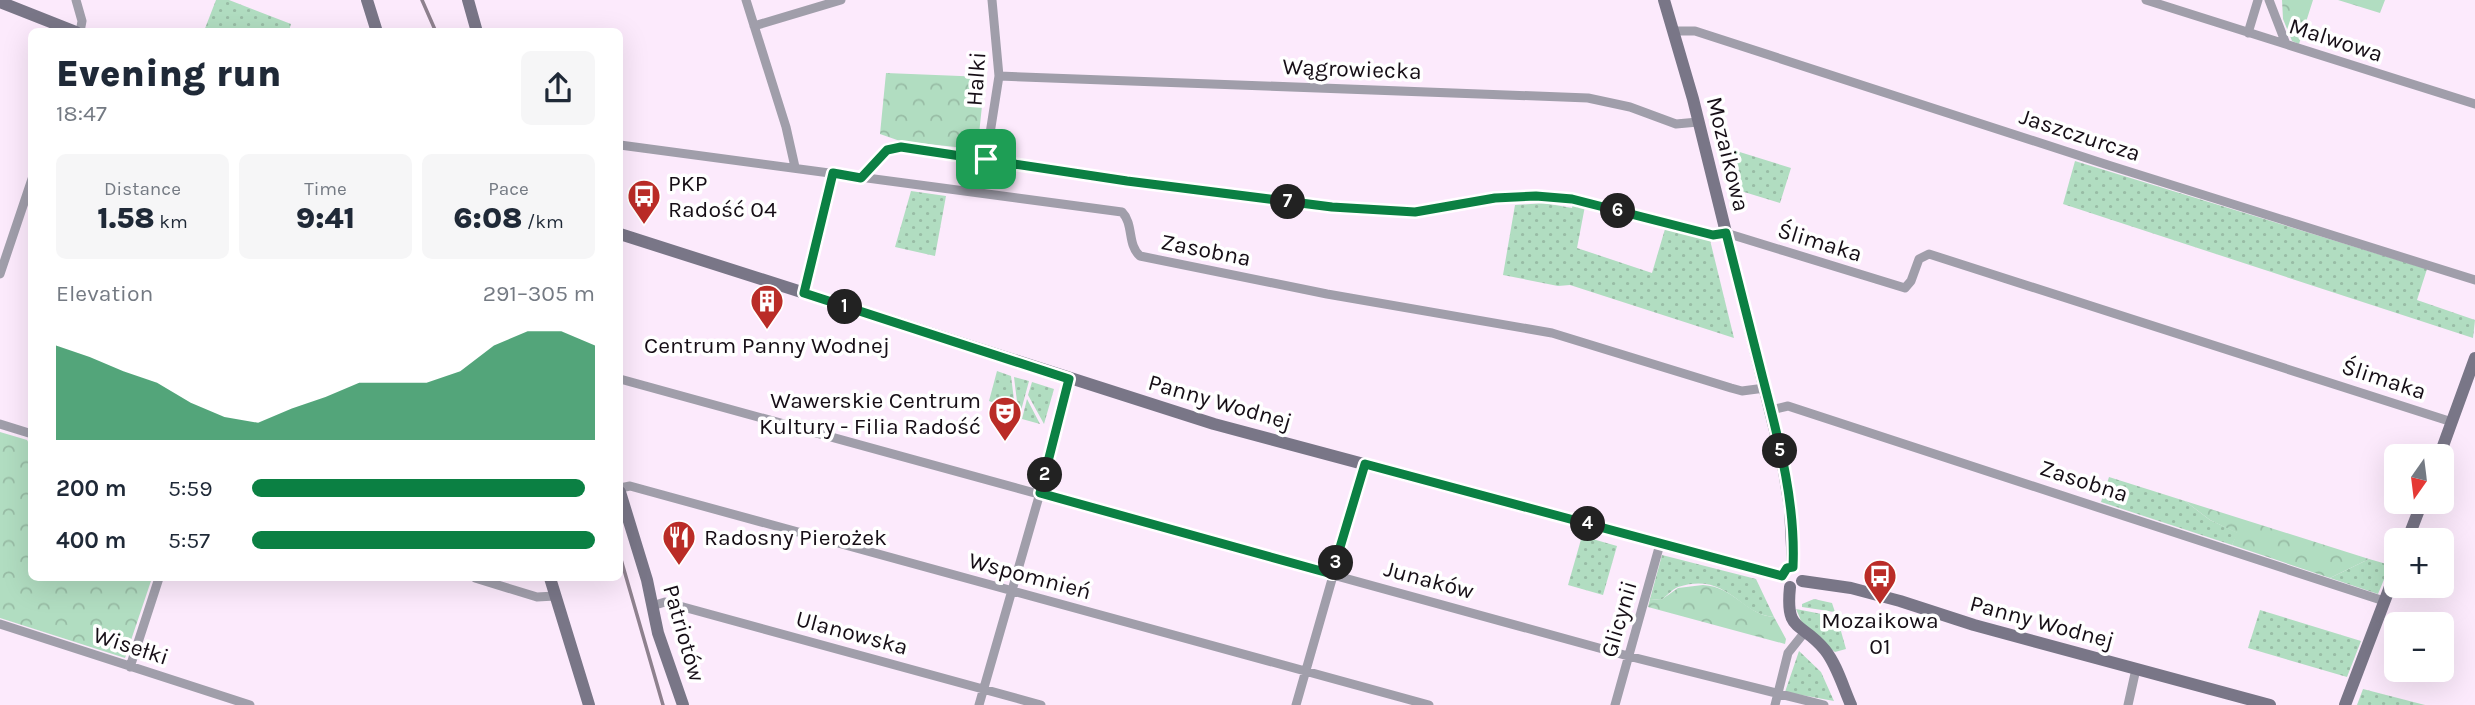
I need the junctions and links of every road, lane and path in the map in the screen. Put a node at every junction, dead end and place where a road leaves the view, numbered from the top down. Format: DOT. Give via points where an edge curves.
graph roads {
  1 [pos="76,0"];
  2 [pos="367,0"];
  3 [pos="468,0"];
  4 [pos="746,0"];
  5 [pos="841,0"];
  6 [pos="992,0"];
  7 [pos="1664,0"];
  8 [pos="2146,0"];
  9 [pos="2258,0"];
  10 [pos="2269,0"];
  11 [pos="0,2"];
  12 [pos="754,26"];
  13 [pos="68,28"];
  14 [pos="79,28"];
  15 [pos="376,28"];
  16 [pos="477,28"];
  17 [pos="1674,31"];
  18 [pos="2248,33"];
  19 [pos="2286,44"];
  20 [pos="999,76"];
  21 [pos="2475,104"];
  22 [pos="1698,122"];
  23 [pos="623,145"];
  24 [pos="986,159"];
  25 [pos="795,167"];
  26 [pos="833,173"];
  27 [pos="861,178"];
  28 [pos="28,191"];
  29 [pos="623,232"];
  30 [pos="1726,233"];
  31 [pos="0,274"];
  32 [pos="2475,279"];
  33 [pos="804,293"];
  34 [pos="2474,361"];
  35 [pos="1069,379"];
  36 [pos="623,380"];
  37 [pos="1765,388"];
  38 [pos="1771,410"];
  39 [pos="2452,422"];
  40 [pos="0,424"];
  41 [pos="28,433"];
  42 [pos="2444,444"];
  43 [pos="1365,464"];
  44 [pos="623,489"];
  45 [pos="1040,493"];
  46 [pos="623,500"];
  47 [pos="1660,544"];
  48 [pos="1793,567"];
  49 [pos="1332,574"];
  50 [pos="1782,576"];
  51 [pos="158,581"];
  52 [pos="485,581"];
  53 [pos="551,581"];
  54 [pos="1802,581"];
  55 [pos="1790,587"];
  56 [pos="1012,591"];
  57 [pos="555,596"];
  58 [pos="2385,598"];
  59 [pos="2384,601"];
  60 [pos="652,606"];
  61 [pos="0,624"];
  62 [pos="1804,633"];
  63 [pos="1628,656"];
  64 [pos="130,667"];
  65 [pos="2136,669"];
  66 [pos="1305,671"];
  67 [pos="984,689"];
  68 [pos="1778,694"];
  69 [pos="250,705"];
  70 [pos="589,705"];
  71 [pos="683,705"];
  72 [pos="979,705"];
  73 [pos="1041,705"];
  74 [pos="1296,705"];
  75 [pos="1429,705"];
  76 [pos="1615,705"];
  77 [pos="1775,705"];
  78 [pos="1824,705"];
  79 [pos="1850,705"];
  80 [pos="2128,705"];
  81 [pos="2270,705"];
  82 [pos="2346,705"];
  1 -- 14 [label="street"];
  2 -- 15 [label="street"];
  3 -- 16 [label="street"];
  4 -- 12 [label="street"];
  5 -- 12 [label="street"];
  6 -- 20 [label="street, Halki"];
  7 -- 17 [label="street, Mozaikowa"];
  8 -- 18 [label="street, Malwowa"];
  9 -- 18 [label="street"];
  10 -- 19 [label="street"];
  11 -- 13 [label="street"];
  12 -- 25 [label="street"];
  17 -- 22 [label="street, Mozaikowa"];
  17 -- 32 [label="street, Jaszczurcza" via="1695,31"];
  18 -- 19 [label="street, Malwowa"];
  19 -- 21 [label="street, Malwowa"];
  20 -- 22 [label="street, Wągrowiecka" via="1588,98 1676,124"];
  20 -- 24 [label="street, Halki"];
  22 -- 30 [label="street, Mozaikowa"];
  23 -- 25 [label="street, Zasobna"];
  24 -- 27 [label="street, Ślimaka" via="892,148"];
  24 -- 30 [label="street, Ślimaka" via="1332,207 1415,212 1495,198 1572,199 1713,235"];
  25 -- 26 [label="street, Zasobna"];
  26 -- 27 [label="street, Zasobna"];
  26 -- 33 [label="street"];
  27 -- 37 [label="street, Zasobna" via="1122,212 1140,256 1552,333 1742,391"];
  28 -- 31 [label="street"];
  29 -- 33 [label="street, Panny Wodnej"];
  30 -- 37 [label="street, Mozaikowa"];
  30 -- 39 [label="street, Ślimaka" via="1905,288 1919,258 1929,254"];
  33 -- 35 [label="street, Panny Wodnej"];
  34 -- 39 [label="street"];
  35 -- 43 [label="street, Panny Wodnej"];
  35 -- 45 [label="street"];
  36 -- 45 [label="street, Junaków"];
  37 -- 38 [label="street, Mozaikowa"];
  38 -- 48 [label="street, Mozaikowa" via="1790,508"];
  38 -- 59 [label="street, Zasobna" via="1788,406 1801,410"];
  39 -- 42 [label="street"];
  40 -- 41 [label="street"];
  43 -- 47 [label="street, Panny Wodnej"];
  43 -- 49 [label="street"];
  44 -- 56 [label="street, Wspomnień" via="630,486"];
  45 -- 49 [label="street, Junaków"];
  45 -- 56 [label="street"];
  46 -- 60 [label="street, Patriotów"];
  47 -- 50 [label="street, Panny Wodnej"];
  47 -- 63 [label="street, Glicynii"];
  48 -- 50 [label="street"];
  48 -- 54 [label="street" via="1801,572"];
  49 -- 63 [label="street, Junaków"];
  49 -- 66 [label="street"];
  50 -- 55 [label="street"];
  51 -- 64 [label="street"];
  52 -- 57 [label="street" via="537,597"];
  53 -- 57 [label="street"];
  54 -- 55 [label="street"];
  54 -- 65 [label="street, Panny Wodnej" via="1851,588"];
  55 -- 62 [label="street" via="1789,613"];
  56 -- 66 [label="street, Wspomnień"];
  56 -- 67 [label="street"];
  57 -- 70 [label="street"];
  58 -- 59 [label="street"];
  59 -- 82 [label="street"];
  60 -- 67 [label="street, Ulanowska" via="666,602"];
  60 -- 71 [label="street, Patriotów"];
  61 -- 64 [label="street, Wisełki"];
  62 -- 68 [label="street" via="1788,653"];
  62 -- 79 [label="street" via="1832,660"];
  63 -- 68 [label="street, Junaków"];
  63 -- 76 [label="street, Glicynii"];
  64 -- 69 [label="street, Wisełki"];
  65 -- 80 [label="street"];
  65 -- 81 [label="street, Panny Wodnej"];
  66 -- 74 [label="street"];
  66 -- 75 [label="street, Wspomnień"];
  67 -- 72 [label="street"];
  67 -- 73 [label="street, Ulanowska"];
  68 -- 77 [label="street"];
  68 -- 78 [label="street, Junaków"];
}
